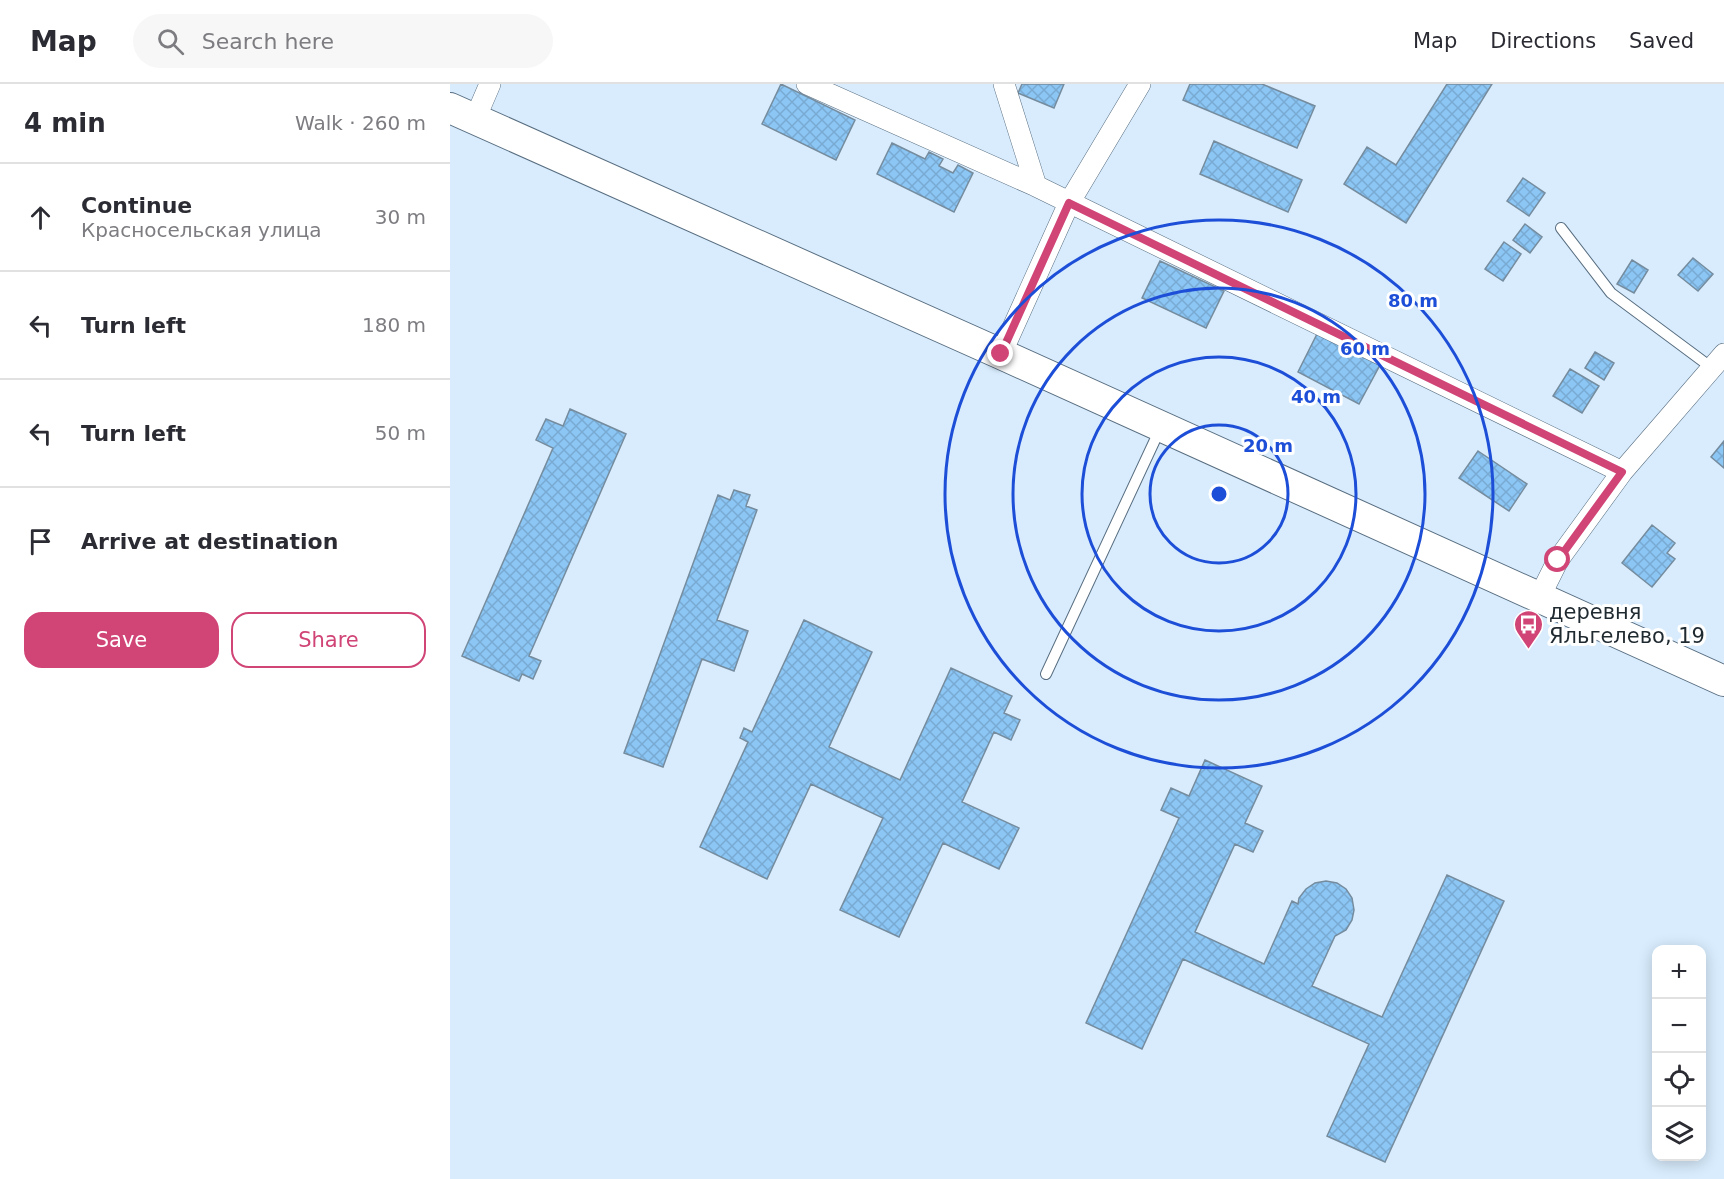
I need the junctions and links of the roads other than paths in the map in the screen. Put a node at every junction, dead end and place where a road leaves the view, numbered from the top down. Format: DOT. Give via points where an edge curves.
graph roads {
  1 [pos="490,84"];
  2 [pos="807,84"];
  3 [pos="1004,84"];
  4 [pos="1140,84"];
  5 [pos="463,113"];
  6 [pos="1036,186"];
  7 [pos="1069,203"];
  8 [pos="1561,228"];
  9 [pos="1001,354"];
  10 [pos="1718,361"];
  11 [pos="1161,427"];
  12 [pos="1622,472"];
  13 [pos="1539,598"];
  14 [pos="1046,674"];
  15 [pos="1724,681"];
  1 -- 5 [label="street"];
  2 -- 6 [label="street"];
  3 -- 6 [label="street"];
  4 -- 7 [label="street"];
  5 -- 9 [label="main road"];
  6 -- 7 [label="street"];
  7 -- 9 [label="street"];
  7 -- 12 [label="street"];
  8 -- 10 [label="lane" via="1611,293"];
  9 -- 11 [label="main road"];
  10 -- 12 [label="street"];
  11 -- 13 [label="main road"];
  11 -- 14 [label="lane"];
  12 -- 13 [label="street" via="1558,560"];
  13 -- 15 [label="main road"];
}
